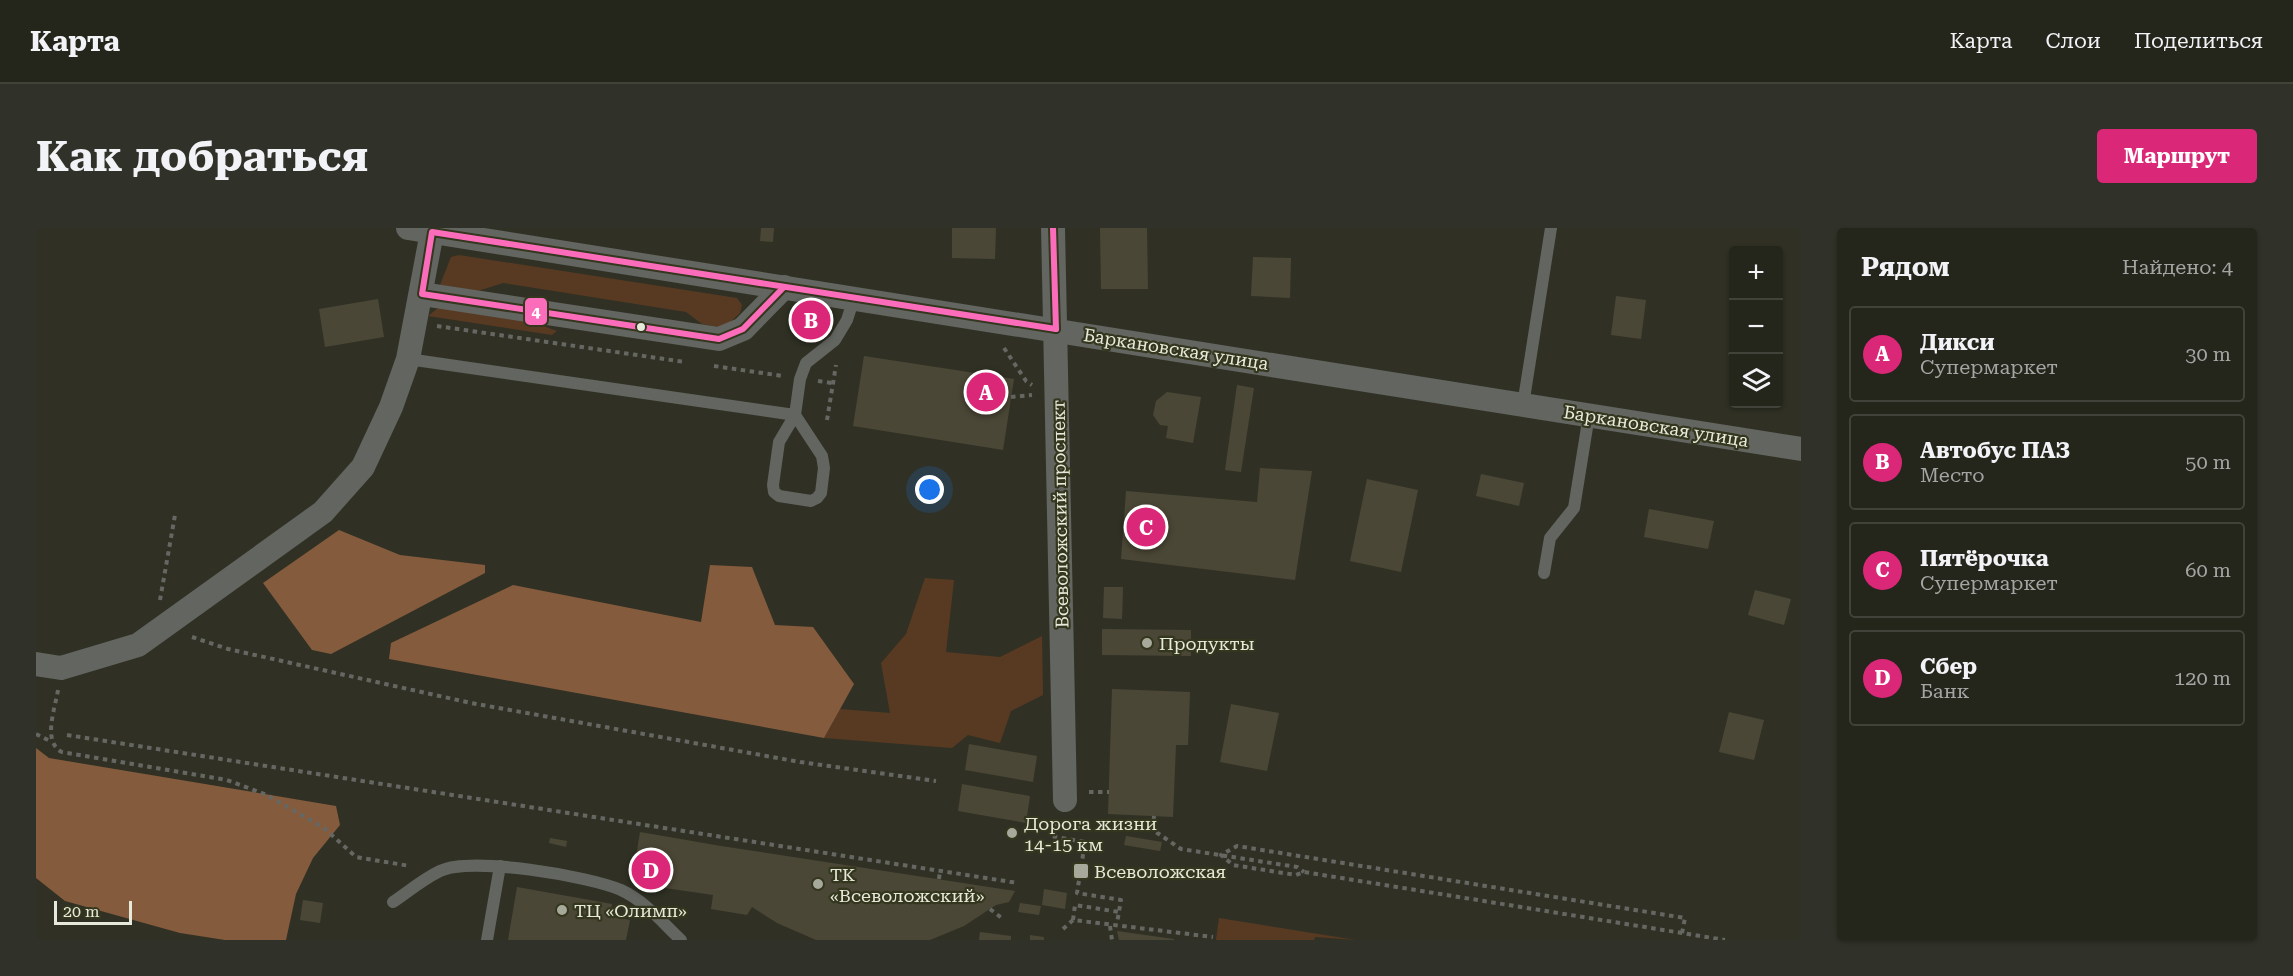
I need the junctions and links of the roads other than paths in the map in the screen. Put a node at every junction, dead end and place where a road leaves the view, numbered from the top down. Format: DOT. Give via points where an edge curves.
graph roads {
  1 [pos="408,228"];
  2 [pos="1053,228"];
  3 [pos="1551,228"];
  4 [pos="432,230"];
  5 [pos="784,287"];
  6 [pos="422,294"];
  7 [pos="854,298"];
  8 [pos="1056,329"];
  9 [pos="408,359"];
  10 [pos="1523,405"];
  11 [pos="795,415"];
  12 [pos="1589,415"];
  13 [pos="1801,449"];
  14 [pos="1544,573"];
  15 [pos="36,664"];
  16 [pos="1077,796"];
  17 [pos="500,866"];
  18 [pos="393,902"];
  19 [pos="487,940"];
  20 [pos="681,940"];
  1 -- 4 [label="street, Баркановская улица"];
  2 -- 8 [label="street, Всеволожский проспект"];
  3 -- 10 [label="lane"];
  4 -- 5 [label="street, Баркановская улица"];
  4 -- 6 [label="street"];
  5 -- 6 [label="street" via="743,329 719,339"];
  5 -- 7 [label="street, Баркановская улица"];
  6 -- 9 [label="street"];
  7 -- 8 [label="street, Баркановская улица"];
  7 -- 11 [label="lane" via="835,340 806,363"];
  8 -- 10 [label="street, Баркановская улица"];
  8 -- 16 [label="street, Всеволожский проспект"];
  9 -- 11 [label="lane"];
  9 -- 15 [label="street" via="363,467 323,512 138,645 61,668"];
  10 -- 12 [label="street, Баркановская улица"];
  11 -- 11 [label="lane" via="822,456 821,493 811,501 774,492 779,442"];
  12 -- 13 [label="street, Баркановская улица"];
  12 -- 14 [label="lane" via="1574,508 1550,538"];
  17 -- 18 [label="lane" via="470,865 441,871"];
  17 -- 19 [label="lane"];
  17 -- 20 [label="lane" via="620,890 644,904"];
}
